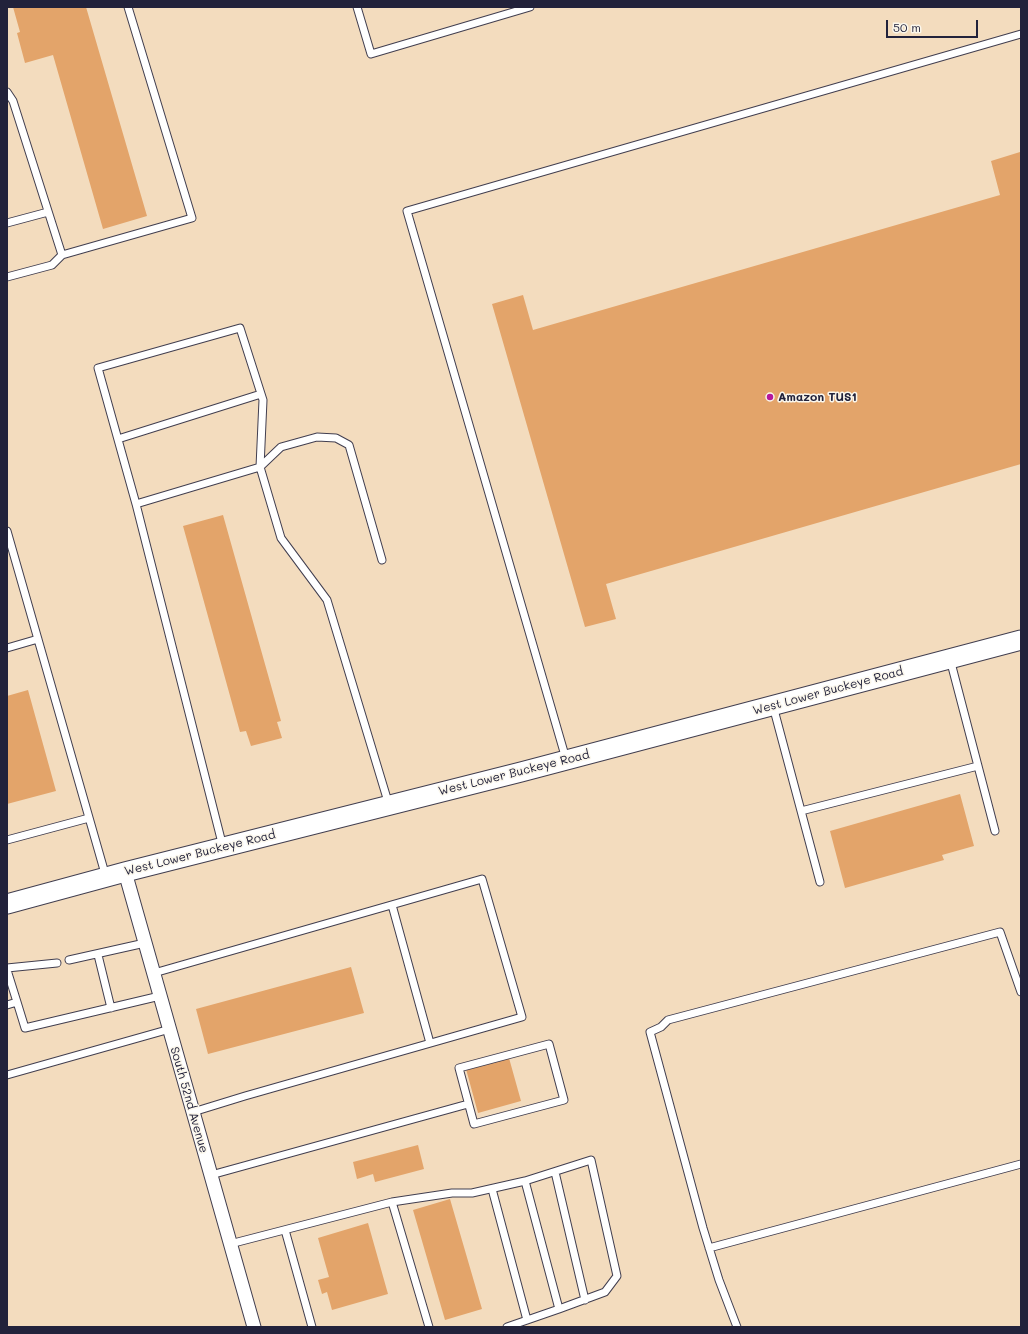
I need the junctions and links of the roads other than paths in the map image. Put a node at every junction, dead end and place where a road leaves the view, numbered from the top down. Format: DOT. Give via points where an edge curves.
graph roads {
  1 [pos="128,7"];
  2 [pos="357,7"];
  3 [pos="530,7"];
  4 [pos="1021,34"];
  5 [pos="7,92"];
  6 [pos="48,212"];
  7 [pos="7,223"];
  8 [pos="62,255"];
  9 [pos="7,277"];
  10 [pos="261,394"];
  11 [pos="118,439"];
  12 [pos="260,467"];
  13 [pos="136,504"];
  14 [pos="7,531"];
  15 [pos="382,560"];
  16 [pos="38,639"];
  17 [pos="1021,640"];
  18 [pos="7,648"];
  19 [pos="950,659"];
  20 [pos="773,706"];
  21 [pos="566,760"];
  22 [pos="978,766"];
  23 [pos="389,805"];
  24 [pos="801,811"];
  25 [pos="89,818"];
  26 [pos="995,831"];
  27 [pos="7,840"];
  28 [pos="224,847"];
  29 [pos="125,872"];
  30 [pos="106,877"];
  31 [pos="820,882"];
  32 [pos="7,904"];
  33 [pos="392,905"];
  34 [pos="146,943"];
  35 [pos="98,954"];
  36 [pos="69,960"];
  37 [pos="57,963"];
  38 [pos="7,969"];
  39 [pos="154,973"];
  40 [pos="1021,992"];
  41 [pos="160,996"];
  42 [pos="17,1002"];
  43 [pos="7,1005"];
  44 [pos="112,1008"];
  45 [pos="170,1029"];
  46 [pos="430,1043"];
  47 [pos="7,1076"];
  48 [pos="468,1104"];
  49 [pos="193,1112"];
  50 [pos="1021,1164"];
  51 [pos="555,1172"];
  52 [pos="211,1175"];
  53 [pos="525,1181"];
  54 [pos="492,1189"];
  55 [pos="392,1202"];
  56 [pos="285,1230"];
  57 [pos="230,1244"];
  58 [pos="709,1248"];
  59 [pos="584,1300"];
  60 [pos="559,1309"];
  61 [pos="527,1320"];
  62 [pos="254,1327"];
  63 [pos="312,1327"];
  64 [pos="429,1327"];
  65 [pos="508,1327"];
  66 [pos="737,1327"];
  1 -- 8 [label="lane" via="192,218"];
  2 -- 3 [label="lane" via="371,54"];
  4 -- 21 [label="lane" via="407,211"];
  5 -- 6 [label="lane" via="13,102"];
  6 -- 7 [label="lane"];
  6 -- 8 [label="lane"];
  8 -- 9 [label="lane" via="52,265"];
  10 -- 11 [label="lane"];
  10 -- 11 [label="lane" via="240,328 98,368"];
  10 -- 12 [label="lane"];
  11 -- 13 [label="lane"];
  12 -- 13 [label="lane"];
  12 -- 15 [label="lane" via="281,447 317,437 336,438 348,445"];
  12 -- 23 [label="lane" via="281,538 327,600"];
  13 -- 28 [label="lane"];
  14 -- 16 [label="lane"];
  16 -- 18 [label="lane"];
  16 -- 25 [label="lane"];
  17 -- 19 [label="main road, West Lower Buckeye Road"];
  19 -- 20 [label="main road, West Lower Buckeye Road"];
  19 -- 22 [label="lane"];
  20 -- 21 [label="main road, West Lower Buckeye Road"];
  20 -- 24 [label="lane"];
  21 -- 23 [label="main road, West Lower Buckeye Road"];
  22 -- 24 [label="lane"];
  22 -- 26 [label="lane"];
  23 -- 28 [label="main road, West Lower Buckeye Road"];
  24 -- 31 [label="lane"];
  25 -- 27 [label="lane"];
  25 -- 30 [label="lane"];
  28 -- 29 [label="main road, West Lower Buckeye Road"];
  29 -- 30 [label="main road, West Lower Buckeye Road"];
  29 -- 34 [label="street, South 52nd Avenue"];
  30 -- 32 [label="main road, West Lower Buckeye Road"];
  33 -- 39 [label="lane"];
  33 -- 46 [label="lane"];
  33 -- 46 [label="lane" via="482,879 522,1017"];
  34 -- 35 [label="lane"];
  34 -- 39 [label="street, South 52nd Avenue"];
  35 -- 36 [label="lane"];
  35 -- 44 [label="lane"];
  37 -- 38 [label="lane"];
  38 -- 42 [label="lane"];
  39 -- 41 [label="street, South 52nd Avenue"];
  40 -- 58 [label="lane" via="1000,932 668,1020 650,1032"];
  41 -- 44 [label="lane"];
  41 -- 45 [label="street, South 52nd Avenue"];
  42 -- 43 [label="lane"];
  42 -- 44 [label="lane" via="25,1028"];
  45 -- 47 [label="lane"];
  45 -- 49 [label="street, South 52nd Avenue"];
  46 -- 49 [label="lane"];
  48 -- 48 [label="lane" via="459,1068 549,1044 564,1100 474,1124"];
  48 -- 52 [label="lane"];
  49 -- 52 [label="street, South 52nd Avenue"];
  50 -- 58 [label="lane"];
  51 -- 53 [label="lane"];
  51 -- 59 [label="lane"];
  51 -- 59 [label="lane" via="591,1160 617,1276 605,1292"];
  52 -- 57 [label="street, South 52nd Avenue"];
  53 -- 54 [label="lane"];
  53 -- 60 [label="lane"];
  54 -- 55 [label="lane"];
  54 -- 61 [label="lane"];
  55 -- 56 [label="lane"];
  55 -- 64 [label="lane"];
  56 -- 57 [label="lane"];
  56 -- 63 [label="lane"];
  57 -- 62 [label="street, South 52nd Avenue"];
  58 -- 66 [label="lane"];
  59 -- 60 [label="lane"];
  60 -- 61 [label="lane"];
  61 -- 65 [label="lane"];
}
